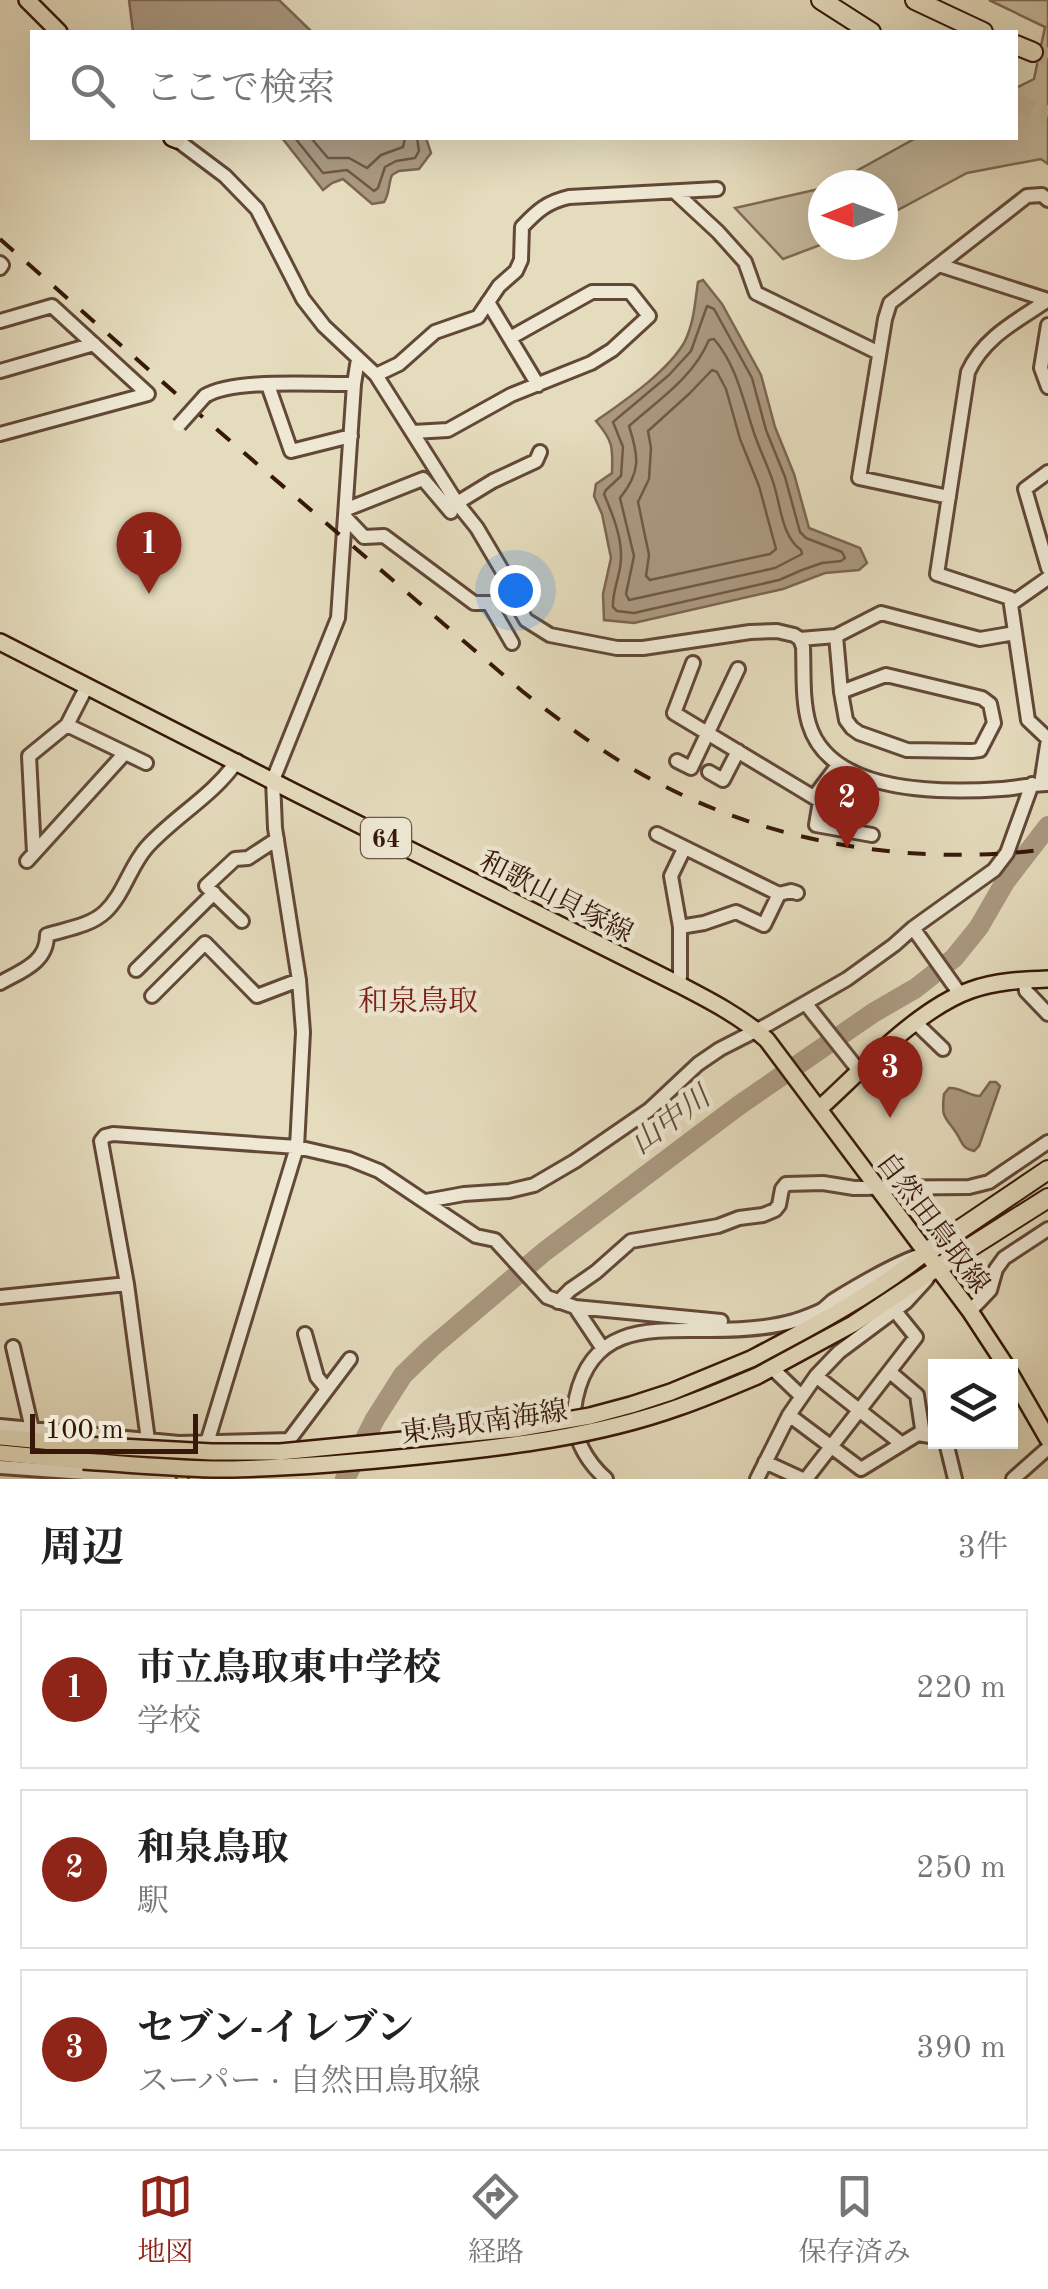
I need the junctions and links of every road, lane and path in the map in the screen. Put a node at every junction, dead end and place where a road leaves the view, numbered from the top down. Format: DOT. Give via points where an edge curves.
graph roads {
  1 [pos="27,0"];
  2 [pos="821,0"];
  3 [pos="915,0"];
  4 [pos="57,30"];
  5 [pos="869,30"];
  6 [pos="979,30"];
  7 [pos="176,140"];
  8 [pos="717,190"];
  9 [pos="676,193"];
  10 [pos="1048,200"];
  11 [pos="939,266"];
  12 [pos="488,302"];
  13 [pos="0,321"];
  14 [pos="1048,325"];
  15 [pos="510,338"];
  16 [pos="94,344"];
  17 [pos="879,352"];
  18 [pos="358,358"];
  19 [pos="0,370"];
  20 [pos="376,375"];
  21 [pos="354,384"];
  22 [pos="268,385"];
  23 [pos="538,386"];
  24 [pos="1048,386"];
  25 [pos="180,425"];
  26 [pos="414,432"];
  27 [pos="0,434"];
  28 [pos="351,436"];
  29 [pos="540,452"];
  30 [pos="1048,472"];
  31 [pos="949,497"];
  32 [pos="454,508"];
  33 [pos="346,514"];
  34 [pos="1048,568"];
  35 [pos="1048,578"];
  36 [pos="1011,604"];
  37 [pos="1015,633"];
  38 [pos="836,636"];
  39 [pos="800,639"];
  40 [pos="0,642"];
  41 [pos="512,643"];
  42 [pos="692,663"];
  43 [pos="738,669"];
  44 [pos="86,686"];
  45 [pos="841,692"];
  46 [pos="67,725"];
  47 [pos="708,732"];
  48 [pos="738,751"];
  49 [pos="125,753"];
  50 [pos="237,761"];
  51 [pos="677,761"];
  52 [pos="146,764"];
  53 [pos="838,765"];
  54 [pos="709,772"];
  55 [pos="273,780"];
  56 [pos="1040,784"];
  57 [pos="814,796"];
  58 [pos="657,834"];
  59 [pos="872,836"];
  60 [pos="276,839"];
  61 [pos="684,849"];
  62 [pos="214,893"];
  63 [pos="797,893"];
  64 [pos="779,894"];
  65 [pos="242,920"];
  66 [pos="680,927"];
  67 [pos="913,928"];
  68 [pos="136,970"];
  69 [pos="1048,979"];
  70 [pos="299,980"];
  71 [pos="1024,980"];
  72 [pos="0,983"];
  73 [pos="678,984"];
  74 [pos="957,988"];
  75 [pos="152,996"];
  76 [pos="806,1004"];
  77 [pos="1048,1014"];
  78 [pos="916,1023"];
  79 [pos="762,1036"];
  80 [pos="944,1050"];
  81 [pos="882,1052"];
  82 [pos="856,1067"];
  83 [pos="898,1076"];
  84 [pos="814,1102"];
  85 [pos="1048,1142"];
  86 [pos="298,1146"];
  87 [pos="1048,1170"];
  88 [pos="878,1187"];
  89 [pos="1048,1198"];
  90 [pos="426,1201"];
  91 [pos="1048,1229"];
  92 [pos="924,1253"];
  93 [pos="936,1269"];
  94 [pos="127,1284"];
  95 [pos="0,1297"];
  96 [pos="833,1301"];
  97 [pos="558,1302"];
  98 [pos="852,1305"];
  99 [pos="575,1307"];
  100 [pos="895,1311"];
  101 [pos="970,1311"];
  102 [pos="305,1334"];
  103 [pos="13,1346"];
  104 [pos="604,1349"];
  105 [pos="350,1359"];
  106 [pos="1001,1359"];
  107 [pos="760,1368"];
  108 [pos="890,1372"];
  109 [pos="816,1376"];
  110 [pos="1018,1387"];
  111 [pos="328,1390"];
  112 [pos="800,1396"];
  113 [pos="859,1410"];
  114 [pos="789,1415"];
  115 [pos="0,1426"];
  116 [pos="32,1429"];
  117 [pos="928,1433"];
  118 [pos="928,1436"];
  119 [pos="0,1437"];
  120 [pos="148,1440"];
  121 [pos="1048,1440"];
  122 [pos="206,1443"];
  123 [pos="902,1444"];
  124 [pos="830,1448"];
  125 [pos="1048,1448"];
  126 [pos="948,1449"];
  127 [pos="0,1453"];
  128 [pos="84,1453"];
  129 [pos="766,1462"];
  130 [pos="0,1468"];
  131 [pos="168,1479"];
  132 [pos="196,1479"];
  133 [pos="606,1479"];
  134 [pos="757,1479"];
  135 [pos="804,1479"];
  136 [pos="955,1479"];
  137 [pos="1013,1479"];
  1 -- 4 [label="main road"];
  2 -- 5 [label="highway"];
  3 -- 6 [label="highway"];
  7 -- 18 [label="street" via="257,209 311,311"];
  8 -- 9 [label="street"];
  9 -- 12 [label="street" via="551,201 522,227 521,260"];
  9 -- 17 [label="street" via="745,262 756,293"];
  10 -- 11 [label="street" via="1028,196"];
  11 -- 17 [label="street" via="890,303"];
  11 -- 31 [label="street" via="1048,300 976,354"];
  12 -- 15 [label="street"];
  12 -- 20 [label="street" via="478,317 435,332"];
  13 -- 16 [label="street" via="52,306"];
  14 -- 24 [label="street" via="1040,368"];
  15 -- 23 [label="street"];
  15 -- 23 [label="street" via="592,292 630,292 649,316 602,356"];
  16 -- 19 [label="street"];
  16 -- 27 [label="street" via="148,394"];
  17 -- 31 [label="street" via="859,478"];
  18 -- 20 [label="street"];
  18 -- 21 [label="street"];
  20 -- 26 [label="street"];
  21 -- 22 [label="street"];
  21 -- 28 [label="street"];
  22 -- 25 [label="street, bridge" via="214,390"];
  22 -- 28 [label="street" via="292,451"];
  23 -- 26 [label="street" via="448,430"];
  26 -- 32 [label="street"];
  28 -- 33 [label="street"];
  29 -- 32 [label="street" via="536,461"];
  30 -- 34 [label="street" via="1025,489"];
  31 -- 36 [label="street" via="937,574 1010,598"];
  32 -- 33 [label="street" via="423,479"];
  32 -- 39 [label="street" via="478,528 522,614 550,635 634,648 777,631"];
  33 -- 41 [label="street" via="364,537 384,536 474,603 489,604"];
  33 -- 55 [label="street" via="338,618"];
  35 -- 36 [label="street"];
  36 -- 37 [label="street"];
  37 -- 38 [label="street" via="980,639 881,614"];
  37 -- 56 [label="street" via="1028,720 1048,739"];
  38 -- 39 [label="street"];
  38 -- 45 [label="street"];
  39 -- 53 [label="street" via="810,728"];
  40 -- 44 [label="main road, 和歌山貝塚線 / 64"];
  42 -- 47 [label="street" via="674,714"];
  43 -- 47 [label="street"];
  44 -- 46 [label="street"];
  44 -- 50 [label="main road, 和歌山貝塚線 / 64"];
  45 -- 45 [label="street" via="852,728 907,750 980,750 994,723 982,698 886,675"];
  46 -- 49 [label="street"];
  46 -- 49 [label="street" via="29,756 31,856"];
  47 -- 48 [label="street"];
  47 -- 51 [label="street" via="690,768"];
  48 -- 54 [label="street" via="722,780"];
  48 -- 57 [label="street"];
  49 -- 52 [label="street"];
  50 -- 55 [label="main road, 和歌山貝塚線 / 64"];
  50 -- 72 [label="street" via="146,848 102,915 47,935 37,962"];
  53 -- 56 [label="street" via="913,789"];
  53 -- 57 [label="street"];
  55 -- 60 [label="street"];
  55 -- 73 [label="main road, 和歌山貝塚線 / 64"];
  56 -- 67 [label="street" via="1001,862"];
  57 -- 59 [label="street" via="820,801 816,825"];
  58 -- 61 [label="street"];
  60 -- 62 [label="street" via="235,859 206,886"];
  60 -- 70 [label="street"];
  61 -- 64 [label="street"];
  61 -- 66 [label="street" via="670,892"];
  62 -- 65 [label="street"];
  62 -- 68 [label="street"];
  63 -- 64 [label="street"];
  64 -- 66 [label="street" via="764,924 736,912"];
  66 -- 73 [label="street"];
  67 -- 74 [label="street"];
  67 -- 76 [label="street"];
  69 -- 71 [label="main road"];
  70 -- 75 [label="street" via="257,996 204,944"];
  70 -- 86 [label="street"];
  71 -- 74 [label="main road"];
  71 -- 77 [label="street"];
  73 -- 79 [label="main road, 和歌山貝塚線 / 64"];
  74 -- 78 [label="main road"];
  76 -- 79 [label="street"];
  76 -- 82 [label="street"];
  78 -- 80 [label="street"];
  78 -- 81 [label="main road"];
  79 -- 84 [label="main road, 和歌山貝塚線 / 64"];
  79 -- 90 [label="street" via="708,1056 649,1110 534,1185"];
  81 -- 82 [label="main road"];
  81 -- 83 [label="street"];
  82 -- 84 [label="main road"];
  84 -- 88 [label="main road, 自然田鳥取線"];
  85 -- 88 [label="street" via="981,1184"];
  86 -- 90 [label="street" via="380,1171"];
  86 -- 94 [label="street" via="105,1136"];
  86 -- 122 [label="street"];
  87 -- 92 [label="highway"];
  88 -- 92 [label="main road, 自然田鳥取線"];
  88 -- 97 [label="street" via="786,1184 779,1205 768,1213 627,1243"];
  89 -- 93 [label="highway"];
  90 -- 97 [label="street" via="476,1236 495,1240"];
  91 -- 101 [label="street" via="1004,1258 990,1290"];
  92 -- 93 [label="main road, 自然田鳥取線"];
  92 -- 96 [label="street"];
  92 -- 98 [label="main road, 東鳥取南海線"];
  93 -- 100 [label="street"];
  93 -- 101 [label="main road, 自然田鳥取線"];
  93 -- 107 [label="main road, 東鳥取南海線" via="853,1324"];
  94 -- 95 [label="street"];
  94 -- 120 [label="street"];
  96 -- 98 [label="street"];
  96 -- 99 [label="street" via="730,1321"];
  96 -- 104 [label="street" via="774,1325 648,1330"];
  97 -- 99 [label="street"];
  98 -- 107 [label="main road, 東鳥取南海線"];
  99 -- 104 [label="street"];
  100 -- 108 [label="street" via="916,1338"];
  100 -- 109 [label="street"];
  101 -- 106 [label="main road, 自然田鳥取線"];
  102 -- 111 [label="street"];
  103 -- 116 [label="street"];
  104 -- 133 [label="street" via="582,1380 574,1416 583,1453"];
  105 -- 111 [label="street"];
  107 -- 112 [label="street"];
  107 -- 128 [label="main road, 東鳥取南海線, bridge" via="634,1421 488,1449 213,1469"];
  108 -- 113 [label="street"];
  108 -- 117 [label="street" via="917,1396"];
  109 -- 112 [label="street"];
  109 -- 113 [label="street"];
  110 -- 121 [label="main road"];
  111 -- 122 [label="street" via="290,1440"];
  112 -- 114 [label="street"];
  113 -- 123 [label="street"];
  113 -- 124 [label="street"];
  114 -- 124 [label="street"];
  114 -- 129 [label="street"];
  115 -- 116 [label="street"];
  116 -- 120 [label="street"];
  118 -- 123 [label="street"];
  119 -- 128 [label="main road, 東鳥取南海線"];
  120 -- 122 [label="street"];
  122 -- 132 [label="street"];
  123 -- 124 [label="street" via="861,1469"];
  124 -- 135 [label="street"];
  125 -- 137 [label="street"];
  126 -- 136 [label="street"];
  127 -- 128 [label="main road, 東鳥取南海線"];
  129 -- 134 [label="street"];
  129 -- 135 [label="street"];
  130 -- 131 [label="street"];
}
